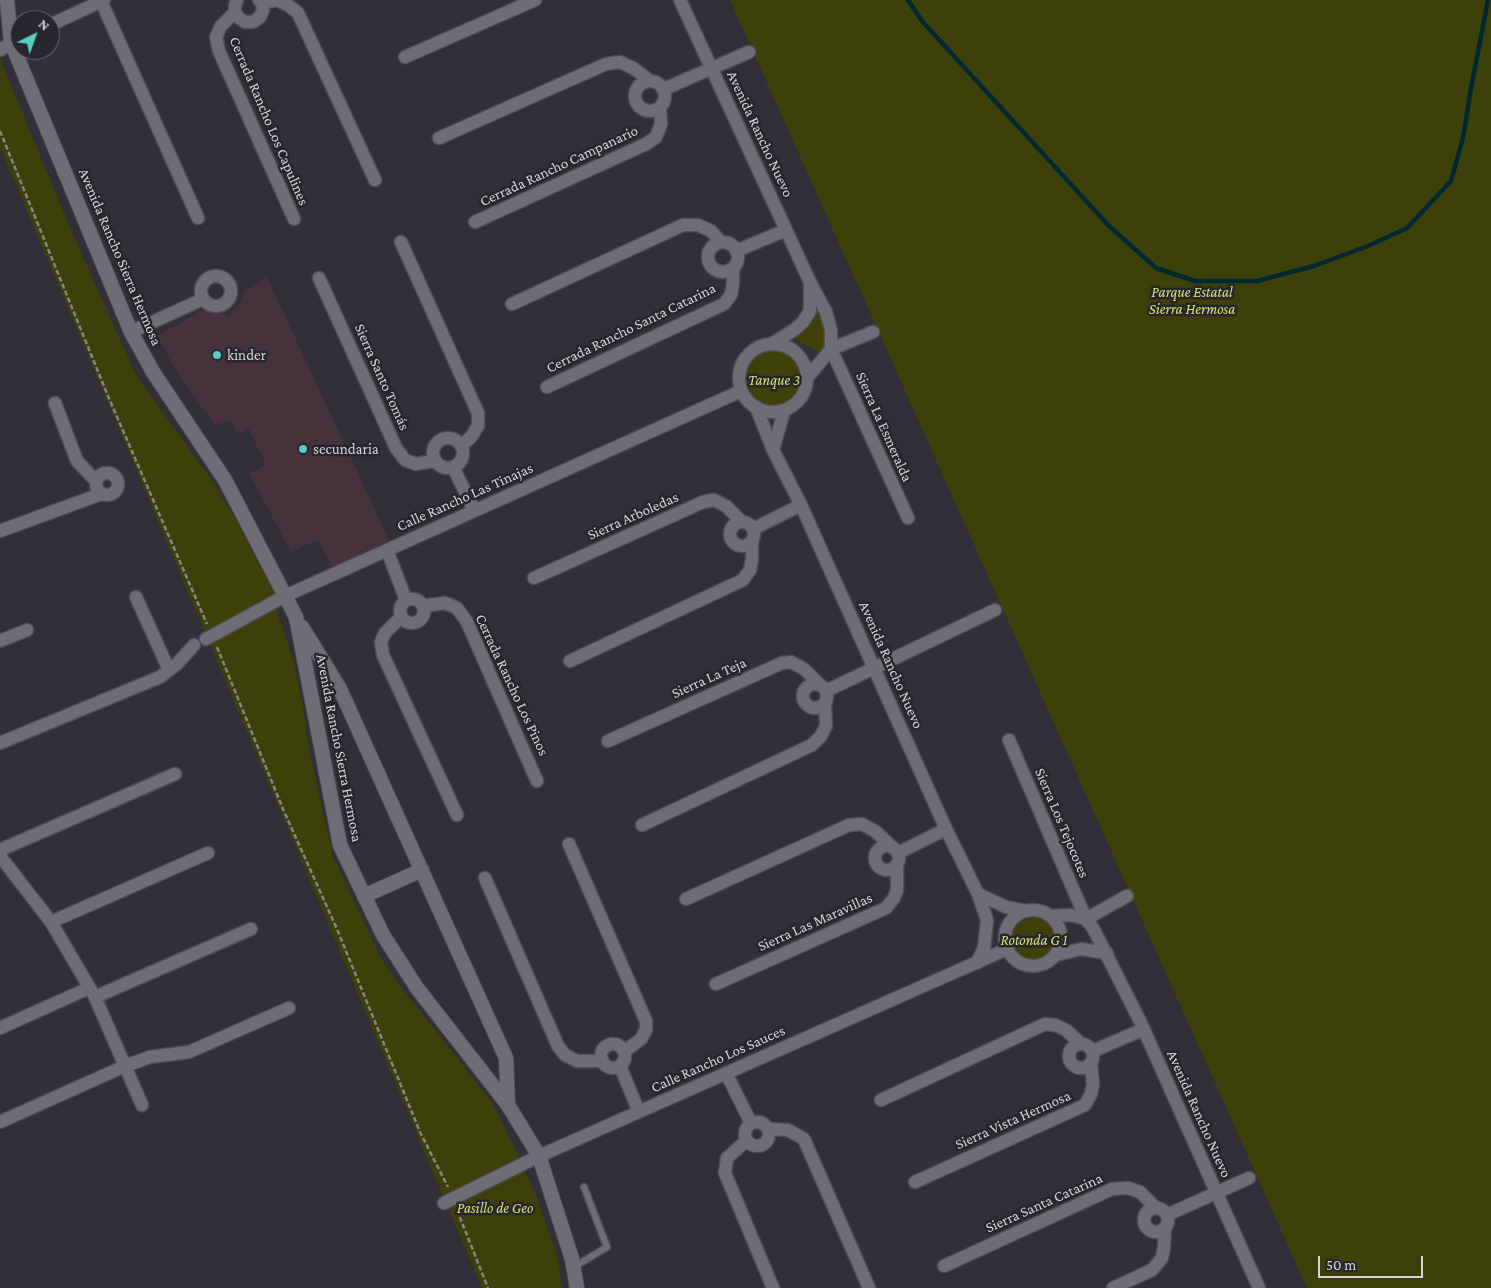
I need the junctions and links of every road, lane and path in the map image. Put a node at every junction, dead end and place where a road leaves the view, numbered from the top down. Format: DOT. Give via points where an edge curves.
graph roads {
  1 [pos="7,0"];
  2 [pos="535,0"];
  3 [pos="680,0"];
  4 [pos="102,1"];
  5 [pos="260,1"];
  6 [pos="236,6"];
  7 [pos="60,20"];
  8 [pos="10,44"];
  9 [pos="749,52"];
  10 [pos="405,57"];
  11 [pos="17,60"];
  12 [pos="711,68"];
  13 [pos="649,80"];
  14 [pos="664,89"];
  15 [pos="660,108"];
  16 [pos="0,131"];
  17 [pos="440,138"];
  18 [pos="375,180"];
  19 [pos="198,218"];
  20 [pos="294,219"];
  21 [pos="475,222"];
  22 [pos="786,230"];
  23 [pos="401,242"];
  24 [pos="721,242"];
  25 [pos="736,251"];
  26 [pos="733,269"];
  27 [pos="319,278"];
  28 [pos="810,282"];
  29 [pos="203,299"];
  30 [pos="512,304"];
  31 [pos="131,332"];
  32 [pos="873,332"];
  33 [pos="773,343"];
  34 [pos="831,349"];
  35 [pos="808,377"];
  36 [pos="547,387"];
  37 [pos="741,391"];
  38 [pos="55,403"];
  39 [pos="756,407"];
  40 [pos="784,411"];
  41 [pos="461,446"];
  42 [pos="773,450"];
  43 [pos="434,460"];
  44 [pos="453,467"];
  45 [pos="96,481"];
  46 [pos="101,494"];
  47 [pos="801,505"];
  48 [pos="474,510"];
  49 [pos="908,518"];
  50 [pos="742,522"];
  51 [pos="0,532"];
  52 [pos="752,535"];
  53 [pos="387,550"];
  54 [pos="534,578"];
  55 [pos="285,596"];
  56 [pos="136,597"];
  57 [pos="406,600"];
  58 [pos="423,606"];
  59 [pos="995,610"];
  60 [pos="296,617"];
  61 [pos="401,617"];
  62 [pos="27,630"];
  63 [pos="209,637"];
  64 [pos="0,641"];
  65 [pos="194,645"];
  66 [pos="570,661"];
  67 [pos="874,667"];
  68 [pos="169,670"];
  69 [pos="824,693"];
  70 [pos="1009,740"];
  71 [pos="608,741"];
  72 [pos="0,743"];
  73 [pos="175,774"];
  74 [pos="537,781"];
  75 [pos="458,815"];
  76 [pos="642,825"];
  77 [pos="946,829"];
  78 [pos="569,844"];
  79 [pos="0,850"];
  80 [pos="208,853"];
  81 [pos="895,855"];
  82 [pos="0,856"];
  83 [pos="422,870"];
  84 [pos="485,878"];
  85 [pos="978,894"];
  86 [pos="364,896"];
  87 [pos="1127,896"];
  88 [pos="686,900"];
  89 [pos="1026,911"];
  90 [pos="1051,916"];
  91 [pos="1086,919"];
  92 [pos="987,920"];
  93 [pos="51,922"];
  94 [pos="251,929"];
  95 [pos="1006,942"];
  96 [pos="1107,953"];
  97 [pos="1056,955"];
  98 [pos="977,963"];
  99 [pos="716,984"];
  100 [pos="92,992"];
  101 [pos="289,1008"];
  102 [pos="0,1028"];
  103 [pos="1144,1029"];
  104 [pos="1081,1044"];
  105 [pos="624,1051"];
  106 [pos="1092,1057"];
  107 [pos="603,1061"];
  108 [pos="125,1066"];
  109 [pos="620,1066"];
  110 [pos="726,1074"];
  111 [pos="881,1100"];
  112 [pos="142,1105"];
  113 [pos="508,1105"];
  114 [pos="640,1112"];
  115 [pos="0,1122"];
  116 [pos="751,1123"];
  117 [pos="768,1129"];
  118 [pos="747,1140"];
  119 [pos="539,1156"];
  120 [pos="1249,1178"];
  121 [pos="915,1182"];
  122 [pos="584,1187"];
  123 [pos="1216,1192"];
  124 [pos="448,1201"];
  125 [pos="1155,1207"];
  126 [pos="1166,1221"];
  127 [pos="944,1266"];
  128 [pos="574,1267"];
  129 [pos="488,1288"];
  130 [pos="577,1288"];
  131 [pos="773,1288"];
  132 [pos="869,1288"];
  133 [pos="1113,1288"];
  134 [pos="1259,1288"];
  1 -- 8 [label="street, Avenida Rancho Sierra Hermosa"];
  2 -- 10 [label="street"];
  3 -- 12 [label="street, Avenida Rancho Nuevo"];
  4 -- 7 [label="street"];
  4 -- 19 [label="street"];
  5 -- 6 [label="street" via="260,17 253,22 238,18"];
  5 -- 18 [label="street" via="277,0 298,13"];
  6 -- 20 [label="street, Cerrada Rancho Los Capulines" via="220,26 216,37 219,52"];
  9 -- 12 [label="street"];
  11 -- 31 [label="street, Avenida Rancho Sierra Hermosa"];
  12 -- 14 [label="street"];
  12 -- 22 [label="street, Avenida Rancho Nuevo"];
  13 -- 14 [label="street"];
  13 -- 15 [label="street" via="637,88 636,102 647,111"];
  13 -- 17 [label="street" via="620,62 606,64"];
  14 -- 15 [label="street" via="666,96"];
  15 -- 21 [label="street, Cerrada Rancho Campanario" via="661,124 656,136 646,144"];
  16 -- 63 [label="path"];
  22 -- 25 [label="street"];
  22 -- 28 [label="street, Avenida Rancho Nuevo"];
  23 -- 41 [label="street" via="478,413 478,426"];
  24 -- 25 [label="street" via="730,244"];
  24 -- 26 [label="street" via="709,251 711,267 717,272"];
  24 -- 30 [label="street" via="711,231 698,225 683,225"];
  25 -- 26 [label="street" via="738,260"];
  26 -- 36 [label="street, Cerrada Rancho Santa Catarina" via="731,295 724,304"];
  27 -- 43 [label="street, Sierra Santo Tomás" via="396,448 405,460 416,464"];
  28 -- 33 [label="street" via="810,311 794,330"];
  28 -- 34 [label="street, Avenida Rancho Nuevo" via="826,312 831,330"];
  29 -- 31 [label="street"];
  31 -- 55 [label="street, Avenida Rancho Sierra Hermosa" via="153,372 225,480"];
  32 -- 34 [label="street"];
  33 -- 35 [label="street" via="797,353"];
  33 -- 37 [label="street" via="760,346 741,364"];
  34 -- 35 [label="street"];
  34 -- 49 [label="street, Sierra La Esmeralda"];
  35 -- 40 [label="street" via="805,391 797,403"];
  37 -- 39 [label="street"];
  37 -- 48 [label="street, Calle Rancho Las Tinajas"];
  38 -- 45 [label="street" via="77,461"];
  39 -- 40 [label="street" via="769,412"];
  39 -- 42 [label="street, Avenida Rancho Nuevo"];
  40 -- 42 [label="street"];
  41 -- 43 [label="street" via="456,440 440,440 434,445"];
  41 -- 44 [label="street" via="460,462"];
  42 -- 47 [label="street, Avenida Rancho Nuevo"];
  43 -- 44 [label="street, Sierra Santo Tomás" via="442,467"];
  44 -- 48 [label="street"];
  45 -- 46 [label="street" via="95,486"];
  45 -- 46 [label="street" via="108,472 117,478 115,492"];
  46 -- 51 [label="street"];
  47 -- 52 [label="street"];
  47 -- 67 [label="street, Avenida Rancho Nuevo"];
  48 -- 53 [label="street, Calle Rancho Las Tinajas"];
  50 -- 52 [label="street, Sierra Arboledas" via="746,522"];
  50 -- 52 [label="street" via="732,526 730,537 733,542 742,546"];
  50 -- 54 [label="street, Sierra Arboledas" via="726,506 714,500 703,502"];
  52 -- 66 [label="street" via="752,560 743,580"];
  53 -- 55 [label="street, Calle Rancho Las Tinajas"];
  53 -- 57 [label="street"];
  55 -- 60 [label="street, Avenida Rancho Sierra Hermosa"];
  55 -- 63 [label="street, Calle Rancho Las Tinajas"];
  56 -- 68 [label="street"];
  57 -- 58 [label="street" via="418,601"];
  57 -- 61 [label="street" via="399,611"];
  58 -- 61 [label="street" via="424,614 414,623"];
  58 -- 74 [label="street, Cerrada Rancho Los Pinos" via="445,603 457,608 467,622"];
  59 -- 67 [label="street"];
  60 -- 83 [label="street, Avenida Rancho Sierra Hermosa" via="340,689"];
  60 -- 86 [label="street, Avenida Rancho Sierra Hermosa" via="340,844"];
  61 -- 75 [label="street" via="381,642 383,655"];
  62 -- 64 [label="street"];
  63 -- 124 [label="path" via="337,929 420,1132 446,1181"];
  65 -- 68 [label="street"];
  67 -- 69 [label="street"];
  67 -- 77 [label="street, Avenida Rancho Nuevo"];
  68 -- 72 [label="street"];
  69 -- 71 [label="street, Sierra La Teja" via="804,669 791,662 782,663"];
  69 -- 76 [label="street" via="826,726 812,745"];
  70 -- 91 [label="street, Sierra Los Tejocotes"];
  73 -- 79 [label="street"];
  77 -- 81 [label="street"];
  77 -- 85 [label="street, Avenida Rancho Nuevo"];
  78 -- 105 [label="street" via="646,1021 642,1039"];
  80 -- 93 [label="street"];
  81 -- 88 [label="street" via="875,831 862,824 849,825"];
  81 -- 99 [label="street, Sierra Las Maravillas" via="897,890 886,908"];
  82 -- 93 [label="street"];
  83 -- 86 [label="street"];
  83 -- 113 [label="street, Avenida Rancho Sierra Hermosa" via="506,1058"];
  84 -- 107 [label="street" via="558,1046 565,1056 578,1061"];
  85 -- 89 [label="street" via="1006,907"];
  85 -- 92 [label="street, Avenida Rancho Nuevo"];
  86 -- 113 [label="street, Avenida Rancho Sierra Hermosa" via="383,935 417,988"];
  87 -- 91 [label="street"];
  89 -- 90 [label="street" via="1039,910"];
  89 -- 95 [label="street" via="1015,916 1008,925"];
  90 -- 91 [label="street" via="1072,915"];
  90 -- 97 [label="street" via="1061,934 1061,945"];
  91 -- 96 [label="street, Sierra Los Tejocotes"];
  92 -- 95 [label="street"];
  92 -- 98 [label="street" via="984,948"];
  93 -- 100 [label="street"];
  94 -- 100 [label="street"];
  95 -- 97 [label="street" via="1012,957 1020,964 1040,966"];
  95 -- 98 [label="street, Calle Rancho Los Sauces"];
  96 -- 97 [label="street" via="1081,950"];
  96 -- 103 [label="street, Avenida Rancho Nuevo"];
  98 -- 110 [label="street, Calle Rancho Los Sauces"];
  100 -- 102 [label="street"];
  100 -- 108 [label="street"];
  101 -- 108 [label="street" via="189,1052 150,1057"];
  103 -- 106 [label="street"];
  103 -- 123 [label="street, Avenida Rancho Nuevo"];
  104 -- 106 [label="street" via="1086,1045"];
  104 -- 106 [label="street, Sierra Vista Hermosa" via="1072,1048 1070,1059 1076,1067 1087,1067"];
  104 -- 111 [label="street" via="1066,1030 1045,1024"];
  105 -- 107 [label="street" via="618,1044 608,1045 602,1051"];
  105 -- 109 [label="street" via="626,1057"];
  106 -- 121 [label="street, Sierra Vista Hermosa" via="1093,1085 1085,1105"];
  107 -- 109 [label="street" via="607,1066"];
  108 -- 112 [label="street"];
  108 -- 115 [label="street"];
  109 -- 114 [label="street"];
  110 -- 114 [label="street, Calle Rancho Los Sauces"];
  110 -- 116 [label="street"];
  113 -- 119 [label="street, Avenida Rancho Sierra Hermosa"];
  114 -- 119 [label="street, Calle Rancho Los Sauces"];
  116 -- 117 [label="street" via="764,1124"];
  116 -- 118 [label="street" via="745,1134"];
  117 -- 118 [label="street" via="766,1143 752,1145"];
  117 -- 132 [label="street" via="788,1130 804,1139"];
  118 -- 131 [label="street" via="728,1158 725,1174"];
  119 -- 124 [label="street, Calle Rancho Los Sauces"];
  119 -- 128 [label="street, Avenida Rancho Sierra Hermosa"];
  120 -- 123 [label="street"];
  122 -- 128 [label="lane" via="608,1247"];
  123 -- 126 [label="street"];
  123 -- 134 [label="street, Avenida Rancho Nuevo"];
  124 -- 129 [label="path"];
  125 -- 126 [label="street, Sierra Santa Catarina" via="1160,1208"];
  125 -- 126 [label="street" via="1146,1212 1146,1227 1156,1232"];
  125 -- 127 [label="street, Sierra Santa Catarina" via="1140,1192 1128,1188 1112,1190"];
  126 -- 133 [label="street" via="1162,1258 1152,1270"];
  128 -- 130 [label="street, Avenida Rancho Sierra Hermosa"];
}
